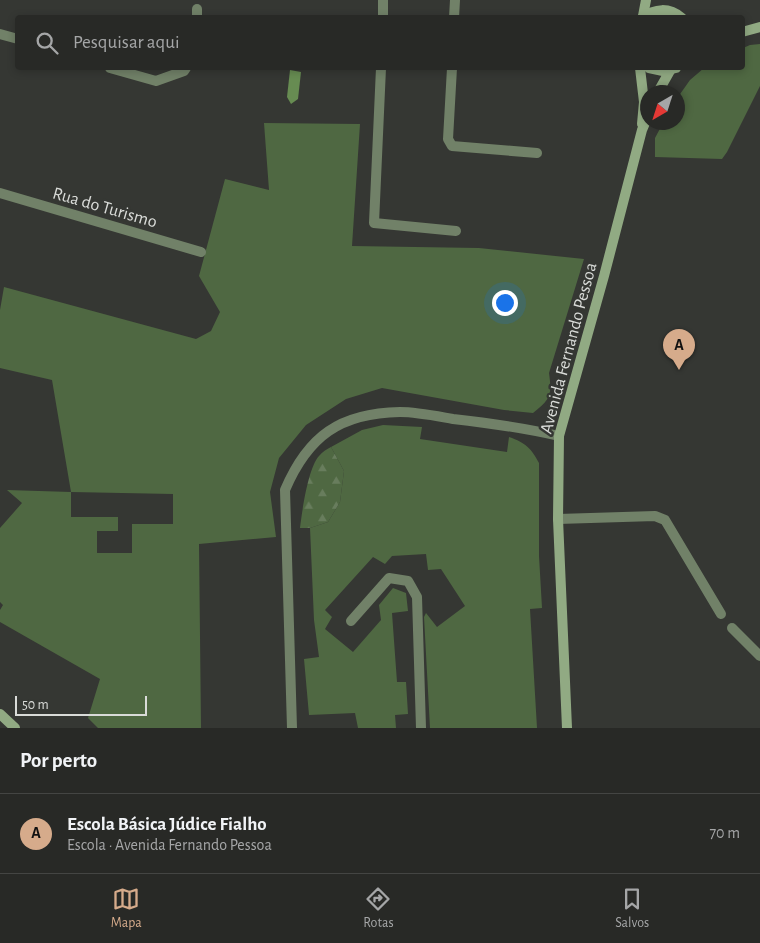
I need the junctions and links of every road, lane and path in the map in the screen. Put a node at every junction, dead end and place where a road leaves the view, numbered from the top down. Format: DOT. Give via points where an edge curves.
graph roads {
  1 [pos="383,0"];
  2 [pos="456,0"];
  3 [pos="646,0"];
  4 [pos="666,0"];
  5 [pos="671,11"];
  6 [pos="383,15"];
  7 [pos="454,15"];
  8 [pos="643,15"];
  9 [pos="646,15"];
  10 [pos="677,15"];
  11 [pos="760,27"];
  12 [pos="745,31"];
  13 [pos="0,34"];
  14 [pos="15,38"];
  15 [pos="117,70"];
  16 [pos="185,70"];
  17 [pos="381,70"];
  18 [pos="452,70"];
  19 [pos="640,70"];
  20 [pos="672,70"];
  21 [pos="642,85"];
  22 [pos="662,85"];
  23 [pos="642,130"];
  24 [pos="537,153"];
  25 [pos="0,193"];
  26 [pos="456,231"];
  27 [pos="201,252"];
  28 [pos="559,436"];
  29 [pos="558,519"];
  30 [pos="721,614"];
  31 [pos="351,621"];
  32 [pos="732,628"];
  33 [pos="760,656"];
  34 [pos="0,714"];
  35 [pos="15,728"];
  36 [pos="292,728"];
  37 [pos="421,728"];
  38 [pos="567,728"];
  1 -- 6 [label="street"];
  2 -- 7 [label="street"];
  3 -- 8 [label="street"];
  4 -- 5 [label="street"];
  5 -- 9 [label="street" via="662,9"];
  5 -- 10 [label="street"];
  11 -- 12 [label="street"];
  13 -- 14 [label="street"];
  15 -- 16 [label="street" via="156,81"];
  17 -- 26 [label="street" via="374,223"];
  18 -- 24 [label="street" via="448,139 452,146"];
  19 -- 21 [label="street"];
  20 -- 22 [label="street"];
  23 -- 28 [label="street, Avenida Fernando Pessoa"];
  25 -- 27 [label="street, Rua do Turismo"];
  28 -- 29 [label="street, Avenida Fernando Pessoa"];
  28 -- 36 [label="street" via="522,427 401,412 348,420 324,434 306,451 285,490"];
  29 -- 30 [label="street" via="655,516 665,520"];
  29 -- 38 [label="street, Avenida Fernando Pessoa"];
  31 -- 37 [label="street" via="389,578 408,581 417,597"];
  32 -- 33 [label="street"];
  34 -- 35 [label="street"];
}
